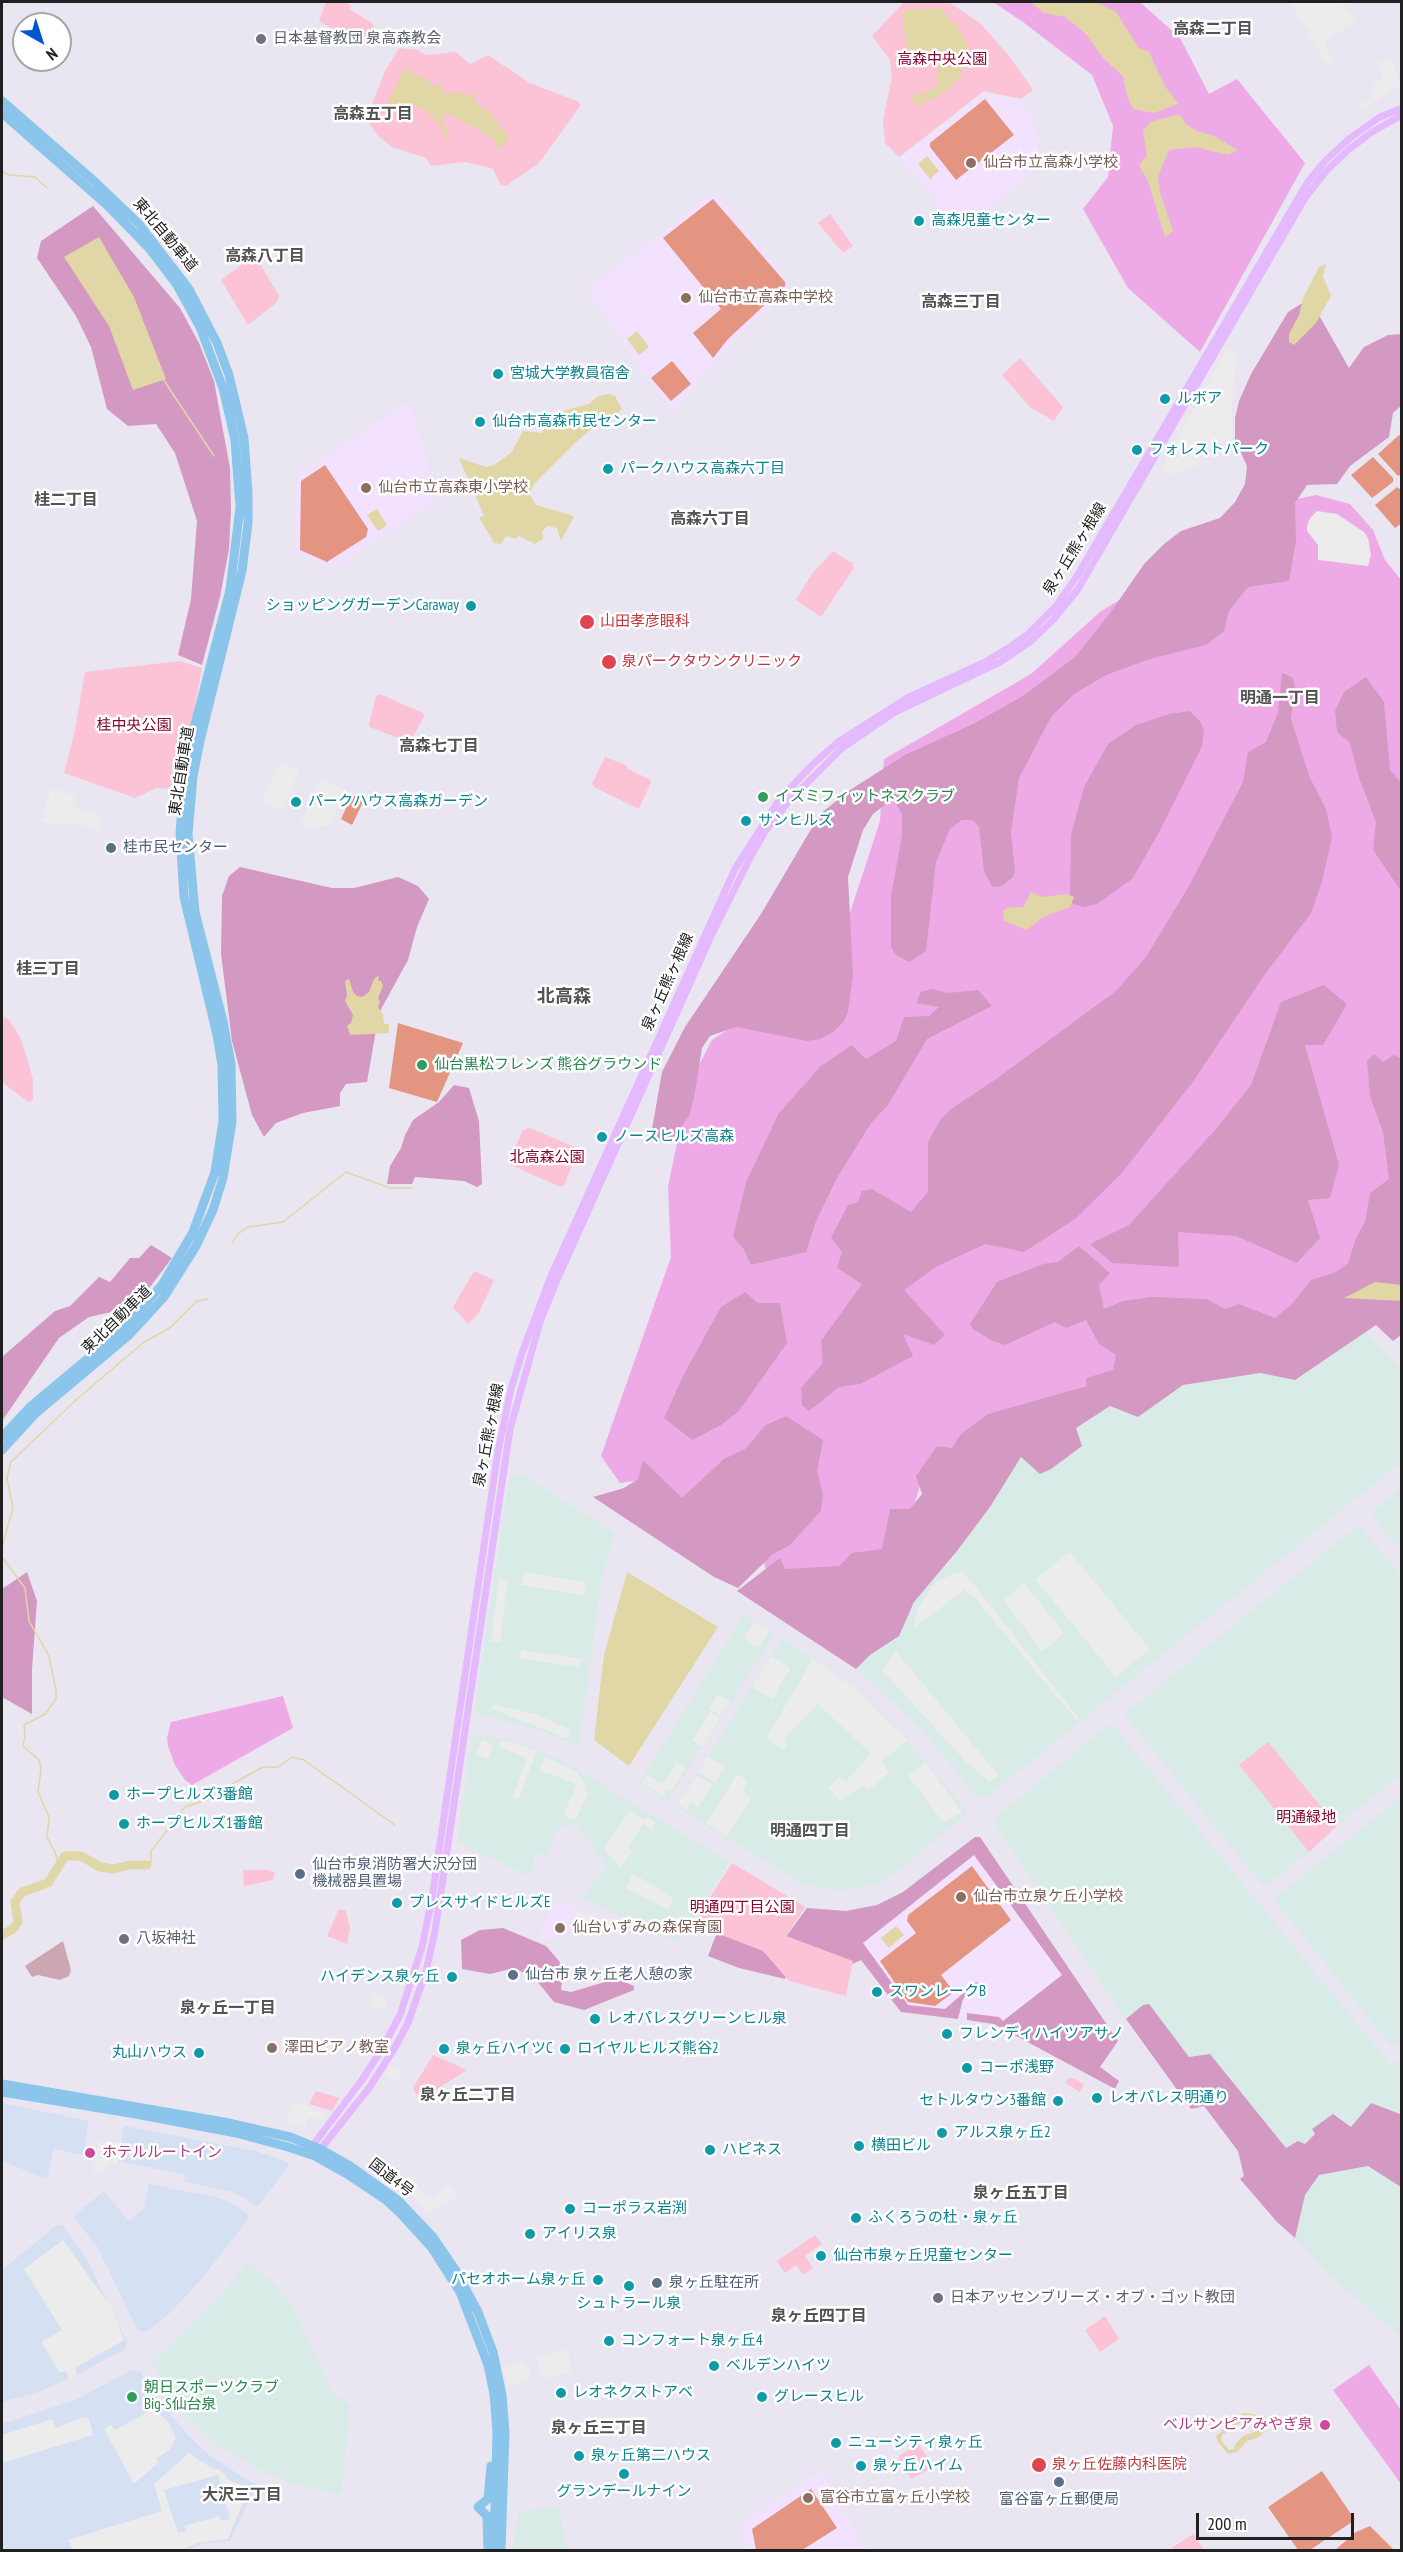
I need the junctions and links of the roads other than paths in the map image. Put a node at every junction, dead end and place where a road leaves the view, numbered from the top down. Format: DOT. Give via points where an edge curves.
graph roads {
  1 [pos="2,101"];
  2 [pos="1401,108"];
  3 [pos="2,113"];
  4 [pos="1401,115"];
  5 [pos="20,124"];
  6 [pos="2,1437"];
  7 [pos="2,1450"];
  8 [pos="2,2084"];
  9 [pos="2,2092"];
  10 [pos="313,2151"];
  11 [pos="496,2458"];
  12 [pos="488,2550"];
  13 [pos="494,2550"];
  14 [pos="501,2550"];
  1 -- 5 [label="highway, 東北自動車道"];
  2 -- 10 [label="main road, 泉ヶ丘熊ヶ根線" via="1350,138 1307,183 1057,604 1010,647 908,698 838,741 779,800 735,869 551,1276 522,1353 498,1451 426,1934 404,2006 382,2049"];
  3 -- 5 [label="highway, 東北自動車道"];
  4 -- 10 [label="main road, 泉ヶ丘熊ヶ根線" via="1348,150 1305,198 1078,589 1053,620 1000,662 895,712 842,748 788,802 748,860 566,1259 537,1333 509,1436 426,1971 408,2023 385,2065"];
  5 -- 6 [label="highway, 東北自動車道" via="128,225 165,268 192,311 217,368 229,408 240,507 230,590 191,740 180,833 185,906 222,1065 223,1121 215,1172 193,1232 162,1285 122,1330 30,1407"];
  5 -- 7 [label="highway, 東北自動車道" via="139,224 189,289 229,375 244,438 248,523 242,571 194,776 189,834 195,912 231,1064 232,1122 223,1178 196,1246 164,1297 129,1335 36,1413"];
  8 -- 10 [label="highway, 国道4号" via="250,2127"];
  9 -- 10 [label="highway, 国道4号" via="236,2133"];
  10 -- 11 [label="highway, 国道4号" via="386,2200 416,2229 444,2266 472,2318 488,2365 494,2394"];
  10 -- 14 [label="highway, 国道4号" via="382,2188 417,2219 446,2256 478,2312 493,2352 502,2395 505,2432"];
  11 -- 12 [label="highway" via="490,2469 488,2499 478,2507 487,2516"];
  11 -- 13 [label="highway, 国道4号"];
}
